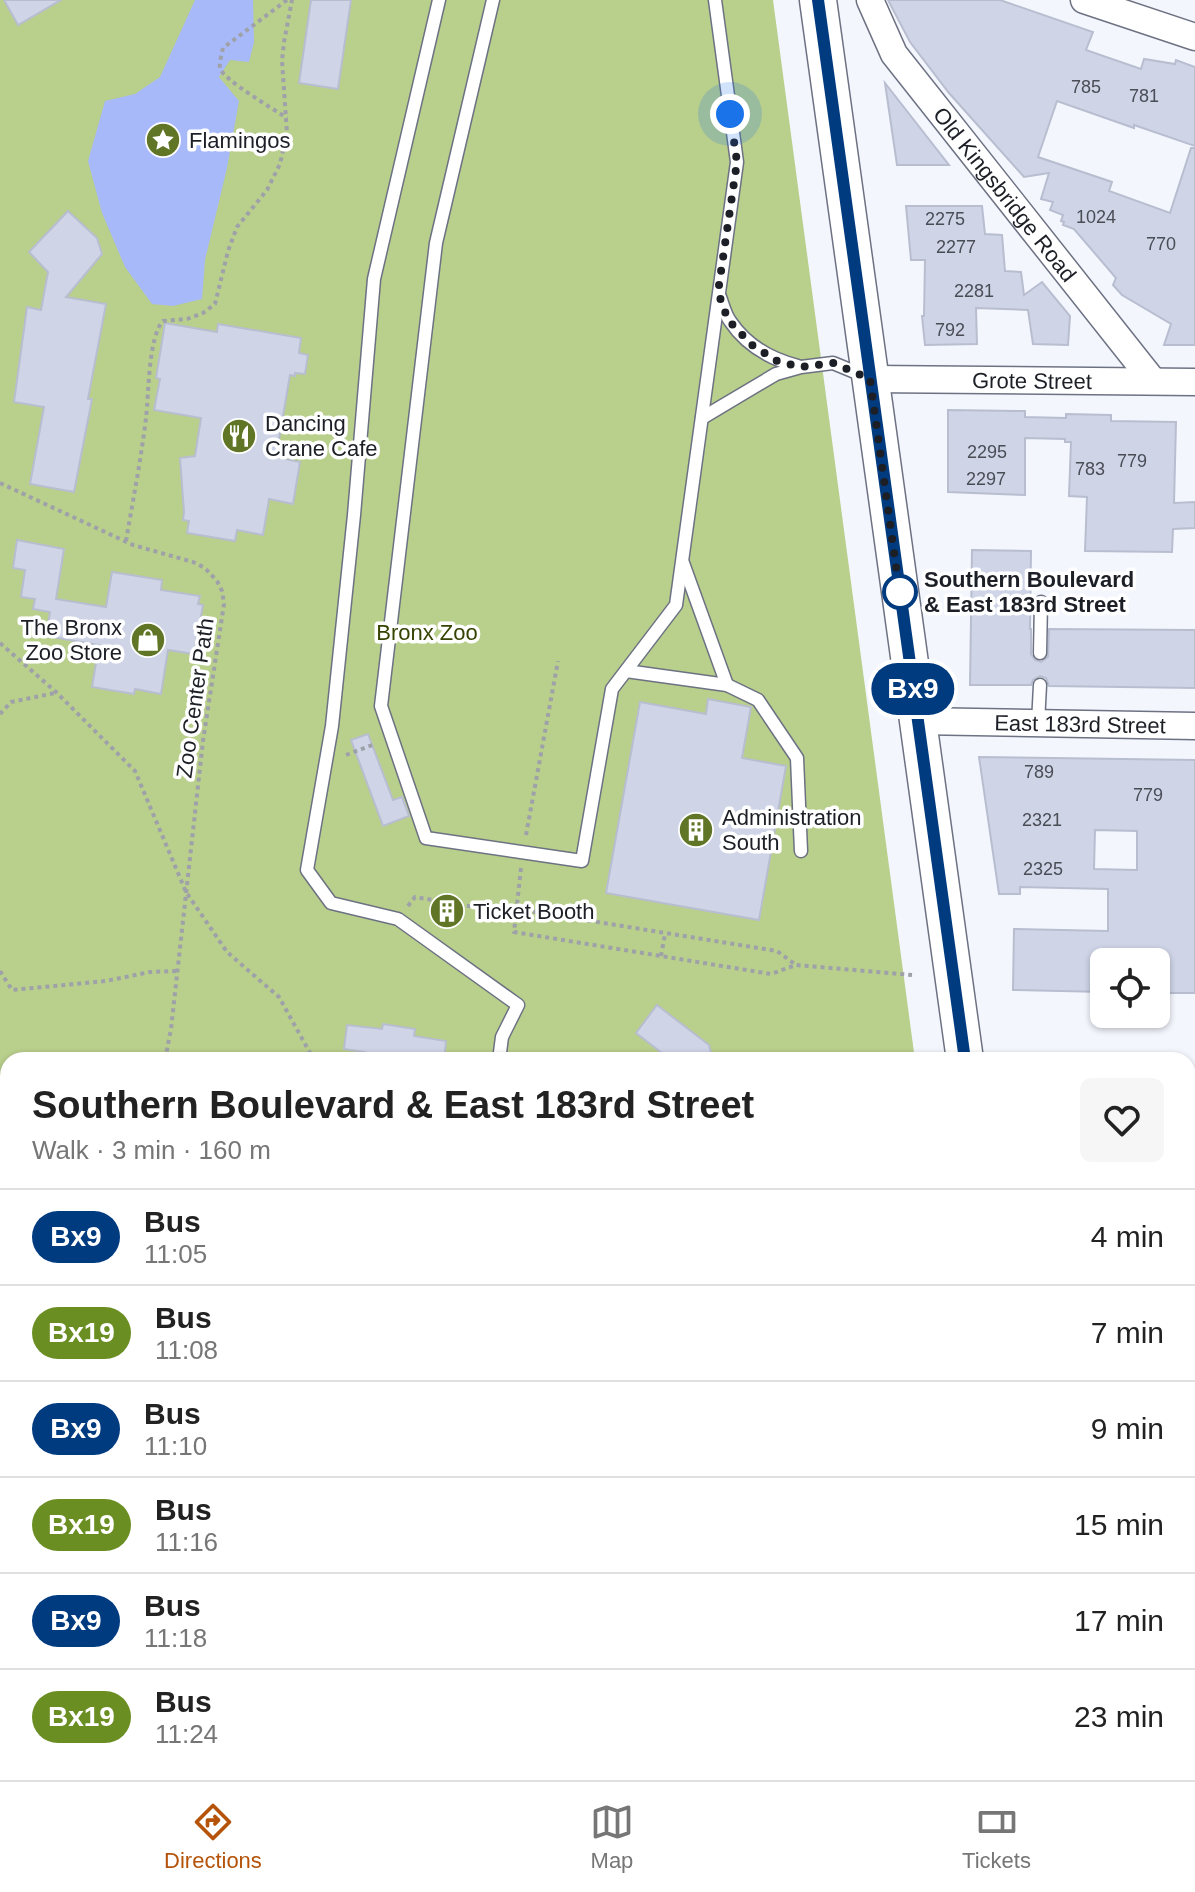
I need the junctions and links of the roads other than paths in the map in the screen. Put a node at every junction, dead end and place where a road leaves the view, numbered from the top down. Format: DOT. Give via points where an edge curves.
graph roads {
  1 [pos="439,0"];
  2 [pos="493,0"];
  3 [pos="715,0"];
  4 [pos="818,0"];
  5 [pos="870,0"];
  6 [pos="1084,0"];
  7 [pos="1195,37"];
  8 [pos="718,292"];
  9 [pos="801,367"];
  10 [pos="870,379"];
  11 [pos="1153,381"];
  12 [pos="1195,382"];
  13 [pos="702,418"];
  14 [pos="682,560"];
  15 [pos="1041,602"];
  16 [pos="1040,653"];
  17 [pos="626,671"];
  18 [pos="727,685"];
  19 [pos="1040,685"];
  20 [pos="918,721"];
  21 [pos="1038,723"];
  22 [pos="1195,726"];
  23 [pos="801,851"];
  24 [pos="500,1052"];
  25 [pos="964,1052"];
  1 -- 24 [label="lane" via="374,279 332,726 307,870 331,903 398,919 518,1005"];
  2 -- 17 [label="lane" via="436,243 381,706 426,838 582,861 612,689"];
  3 -- 8 [label="lane" via="737,162"];
  4 -- 10 [label="main road"];
  5 -- 11 [label="street, Old Kingsbridge Road" via="894,54"];
  6 -- 7 [label="street"];
  8 -- 9 [label="lane" via="728,320 752,345 777,361"];
  8 -- 13 [label="lane"];
  9 -- 10 [label="lane" via="833,363"];
  9 -- 13 [label="lane" via="776,374"];
  10 -- 11 [label="street, Grote Street"];
  10 -- 20 [label="main road"];
  11 -- 12 [label="street, Grote Street"];
  13 -- 14 [label="lane"];
  14 -- 17 [label="lane" via="676,605"];
  14 -- 18 [label="lane"];
  15 -- 16 [label="lane"];
  17 -- 18 [label="lane"];
  18 -- 23 [label="lane" via="758,700 797,758"];
  19 -- 21 [label="lane"];
  20 -- 21 [label="street, East 183rd Street"];
  20 -- 25 [label="main road"];
  21 -- 22 [label="street, East 183rd Street"];
}
